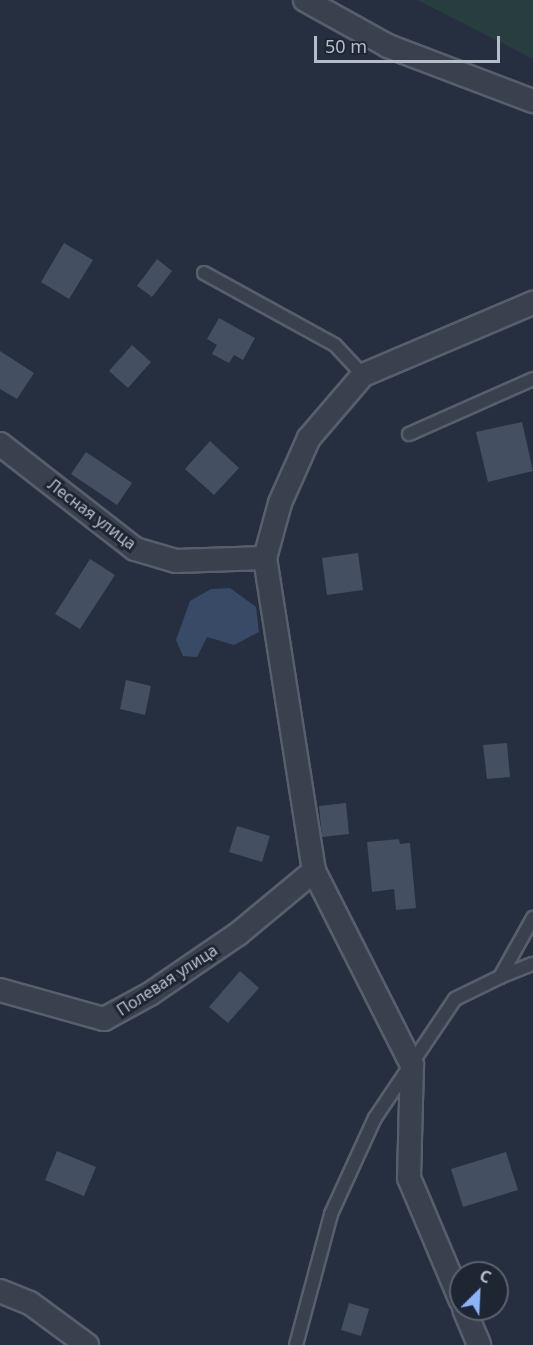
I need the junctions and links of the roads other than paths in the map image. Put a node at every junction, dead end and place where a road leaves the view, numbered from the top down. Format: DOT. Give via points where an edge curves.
graph roads {
  1 [pos="305,0"];
  2 [pos="533,101"];
  3 [pos="204,273"];
  4 [pos="533,303"];
  5 [pos="363,375"];
  6 [pos="533,379"];
  7 [pos="409,434"];
  8 [pos="0,444"];
  9 [pos="265,558"];
  10 [pos="314,871"];
  11 [pos="533,918"];
  12 [pos="533,964"];
  13 [pos="500,977"];
  14 [pos="0,990"];
  15 [pos="412,1065"];
  16 [pos="449,1272"];
  17 [pos="0,1291"];
  18 [pos="469,1321"];
  19 [pos="87,1345"];
  20 [pos="296,1345"];
  21 [pos="479,1345"];
  1 -- 2 [label="street" via="388,45"];
  3 -- 5 [label="lane" via="335,345"];
  4 -- 5 [label="street"];
  5 -- 9 [label="street" via="309,438 280,503"];
  6 -- 7 [label="lane"];
  8 -- 9 [label="street, Лесная улица" via="135,549 176,561"];
  9 -- 10 [label="street"];
  10 -- 14 [label="street, Полевая улица" via="238,934 150,994 104,1019"];
  10 -- 15 [label="street"];
  11 -- 13 [label="lane"];
  12 -- 13 [label="lane"];
  13 -- 15 [label="lane" via="455,999"];
  15 -- 16 [label="street" via="410,1178"];
  15 -- 20 [label="lane" via="375,1118 331,1214"];
  17 -- 19 [label="street" via="30,1303"];
  18 -- 21 [label="street"];
}
